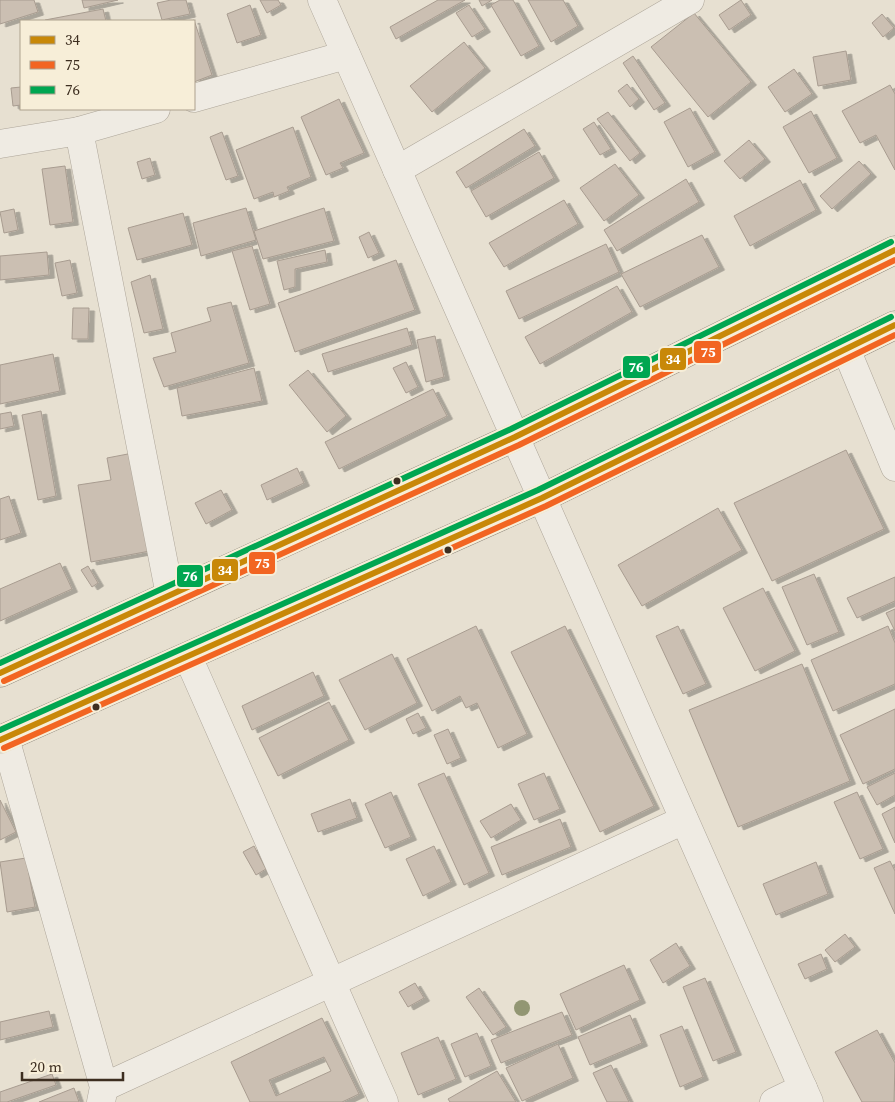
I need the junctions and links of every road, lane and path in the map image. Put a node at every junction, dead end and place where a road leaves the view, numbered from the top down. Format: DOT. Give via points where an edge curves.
graph roads {
  1 [pos="322,0"];
  2 [pos="690,0"];
  3 [pos="346,55"];
  4 [pos="195,98"];
  5 [pos="152,110"];
  6 [pos="79,131"];
  7 [pos="0,144"];
  8 [pos="397,170"];
  9 [pos="895,250"];
  10 [pos="895,324"];
  11 [pos="846,349"];
  12 [pos="515,437"];
  13 [pos="895,467"];
  14 [pos="542,498"];
  15 [pos="170,596"];
  16 [pos="188,657"];
  17 [pos="0,673"];
  18 [pos="3,739"];
  19 [pos="684,820"];
  20 [pos="330,983"];
  21 [pos="103,1095"];
  22 [pos="806,1095"];
  23 [pos="384,1102"];
  24 [pos="774,1102"];
  1 -- 3 [label="street"];
  2 -- 8 [label="street"];
  3 -- 4 [label="street"];
  3 -- 8 [label="street"];
  5 -- 6 [label="street"];
  6 -- 7 [label="street"];
  6 -- 15 [label="street"];
  8 -- 12 [label="street"];
  9 -- 12 [label="highway"];
  10 -- 11 [label="highway"];
  11 -- 13 [label="street"];
  11 -- 14 [label="highway"];
  12 -- 14 [label="street"];
  12 -- 15 [label="highway"];
  14 -- 16 [label="highway"];
  14 -- 19 [label="street"];
  15 -- 17 [label="highway"];
  16 -- 18 [label="highway"];
  16 -- 20 [label="street"];
  18 -- 21 [label="street"];
  19 -- 20 [label="street"];
  19 -- 22 [label="street"];
  20 -- 21 [label="street"];
  20 -- 23 [label="street"];
  22 -- 24 [label="street"];
}
